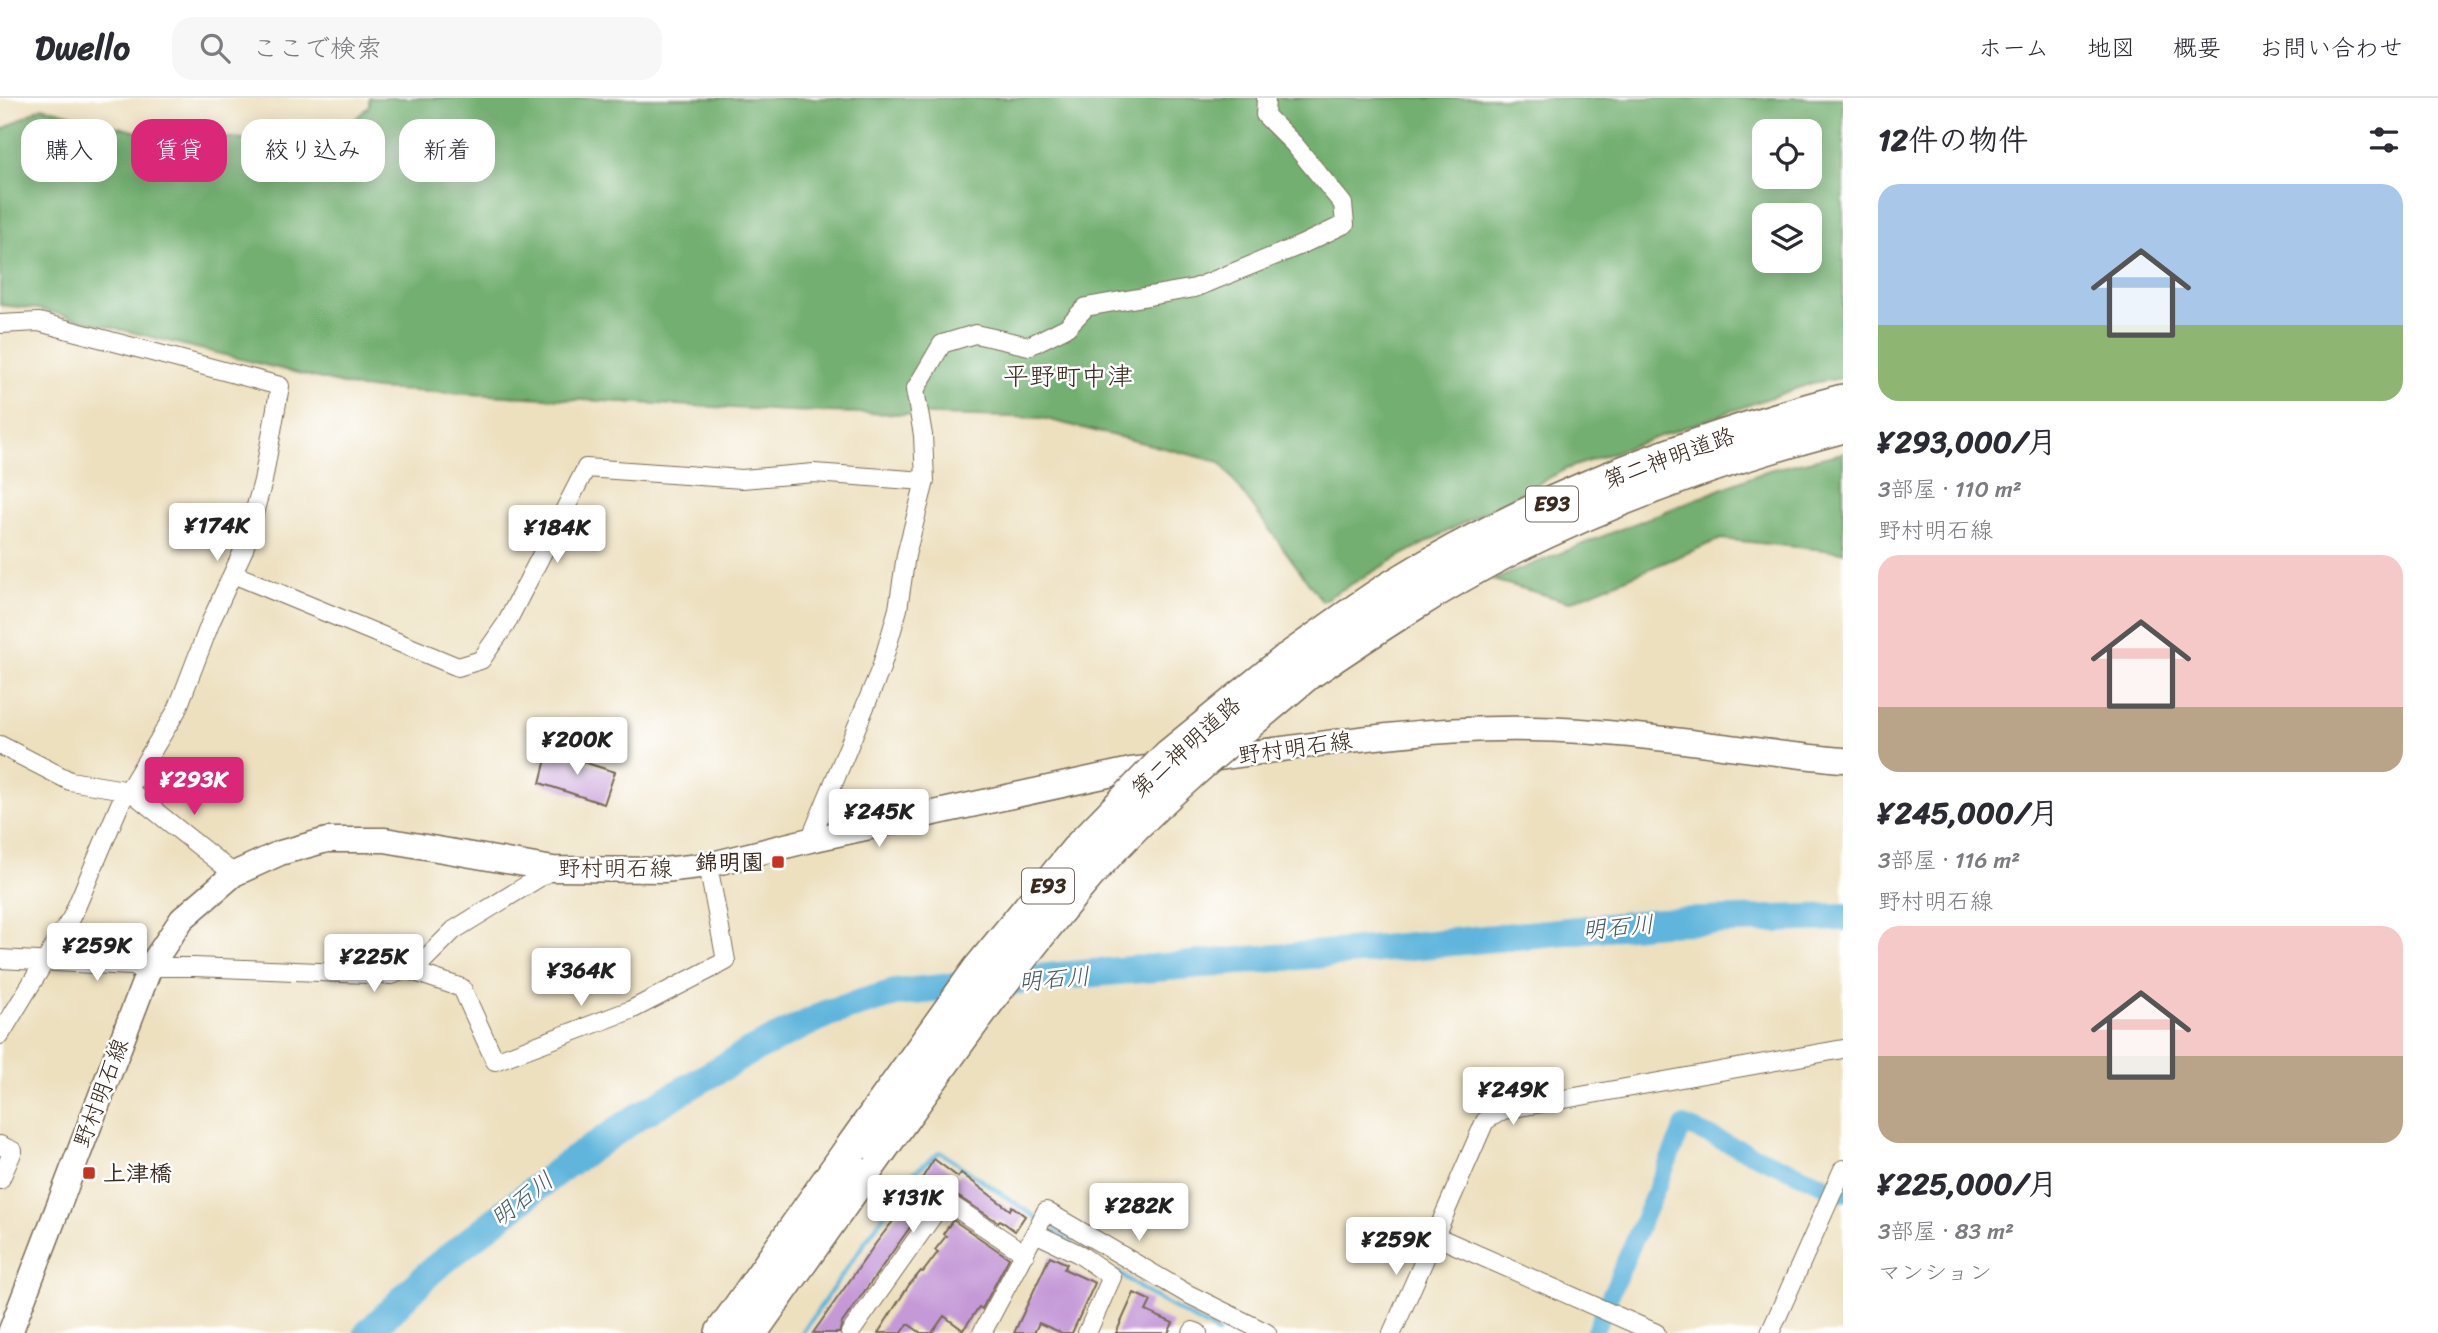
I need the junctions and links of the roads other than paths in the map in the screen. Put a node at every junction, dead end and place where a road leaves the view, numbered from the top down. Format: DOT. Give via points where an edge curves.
graph roads {
  1 [pos="1266,98"];
  2 [pos="0,324"];
  3 [pos="1843,401"];
  4 [pos="1843,426"];
  5 [pos="925,481"];
  6 [pos="233,574"];
  7 [pos="1298,666"];
  8 [pos="0,745"];
  9 [pos="1843,760"];
  10 [pos="130,791"];
  11 [pos="810,840"];
  12 [pos="708,865"];
  13 [pos="553,869"];
  14 [pos="234,874"];
  15 [pos="0,959"];
  16 [pos="46,961"];
  17 [pos="150,967"];
  18 [pos="405,969"];
  19 [pos="0,1035"];
  20 [pos="1843,1049"];
  21 [pos="0,1145"];
  22 [pos="866,1149"];
  23 [pos="1843,1169"];
  24 [pos="0,1180"];
  25 [pos="1035,1234"];
  26 [pos="1435,1237"];
  27 [pos="1024,1254"];
  28 [pos="8,1322"];
  29 [pos="722,1333"];
  30 [pos="750,1333"];
  31 [pos="850,1333"];
  32 [pos="982,1333"];
  33 [pos="1087,1333"];
  34 [pos="1192,1333"];
  35 [pos="1198,1333"];
  36 [pos="1267,1333"];
  37 [pos="1392,1333"];
  38 [pos="1656,1333"];
  39 [pos="1770,1333"];
  1 -- 5 [label="street" via="1265,115 1343,204 1345,224 1195,288 1086,307 1067,327 1029,346 975,334 942,344 915,390"];
  2 -- 6 [label="street" via="40,323 280,386 263,481"];
  3 -- 7 [label="highway, 第二神明道路 / E93" via="1715,439 1585,488 1496,530 1387,590"];
  4 -- 7 [label="highway, 第二神明道路 / E93" via="1721,462 1592,511 1509,550"];
  5 -- 6 [label="street" via="814,472 742,479 586,468 506,624 481,660 458,667"];
  5 -- 11 [label="street" via="881,668"];
  6 -- 10 [label="street" via="177,710"];
  7 -- 22 [label="highway, 第二神明道路 / E93, bridge" via="1169,756 1080,847 978,971"];
  8 -- 10 [label="street" via="70,781"];
  9 -- 11 [label="main road, 野村明石線" via="1659,738 1533,729 1444,730 1132,770"];
  10 -- 14 [label="street"];
  10 -- 16 [label="street" via="120,804 72,917"];
  11 -- 12 [label="main road, 野村明石線"];
  12 -- 13 [label="main road, 野村明石線" via="664,870"];
  12 -- 18 [label="street" via="726,961 631,1010 495,1061 462,988"];
  13 -- 14 [label="main road, 野村明石線" via="385,840 327,840 280,853"];
  13 -- 18 [label="street" via="454,930 423,961"];
  14 -- 17 [label="main road, 野村明石線" via="183,919"];
  15 -- 16 [label="street"];
  16 -- 17 [label="street"];
  16 -- 19 [label="street"];
  17 -- 18 [label="street" via="392,975"];
  17 -- 28 [label="main road, 野村明石線"];
  20 -- 26 [label="street" via="1503,1110 1485,1121"];
  21 -- 24 [label="street" via="13,1151"];
  22 -- 29 [label="highway, 第二神明道路 / E93"];
  22 -- 30 [label="highway, 第二神明道路 / E93"];
  23 -- 39 [label="street"];
  25 -- 27 [label="street"];
  25 -- 33 [label="street" via="1079,1254 1112,1277"];
  25 -- 36 [label="street" via="1045,1211 1185,1293"];
  26 -- 37 [label="street"];
  26 -- 38 [label="street"];
  27 -- 31 [label="street" via="944,1200"];
  27 -- 32 [label="street"];
  34 -- 35 [label="street"];
}
